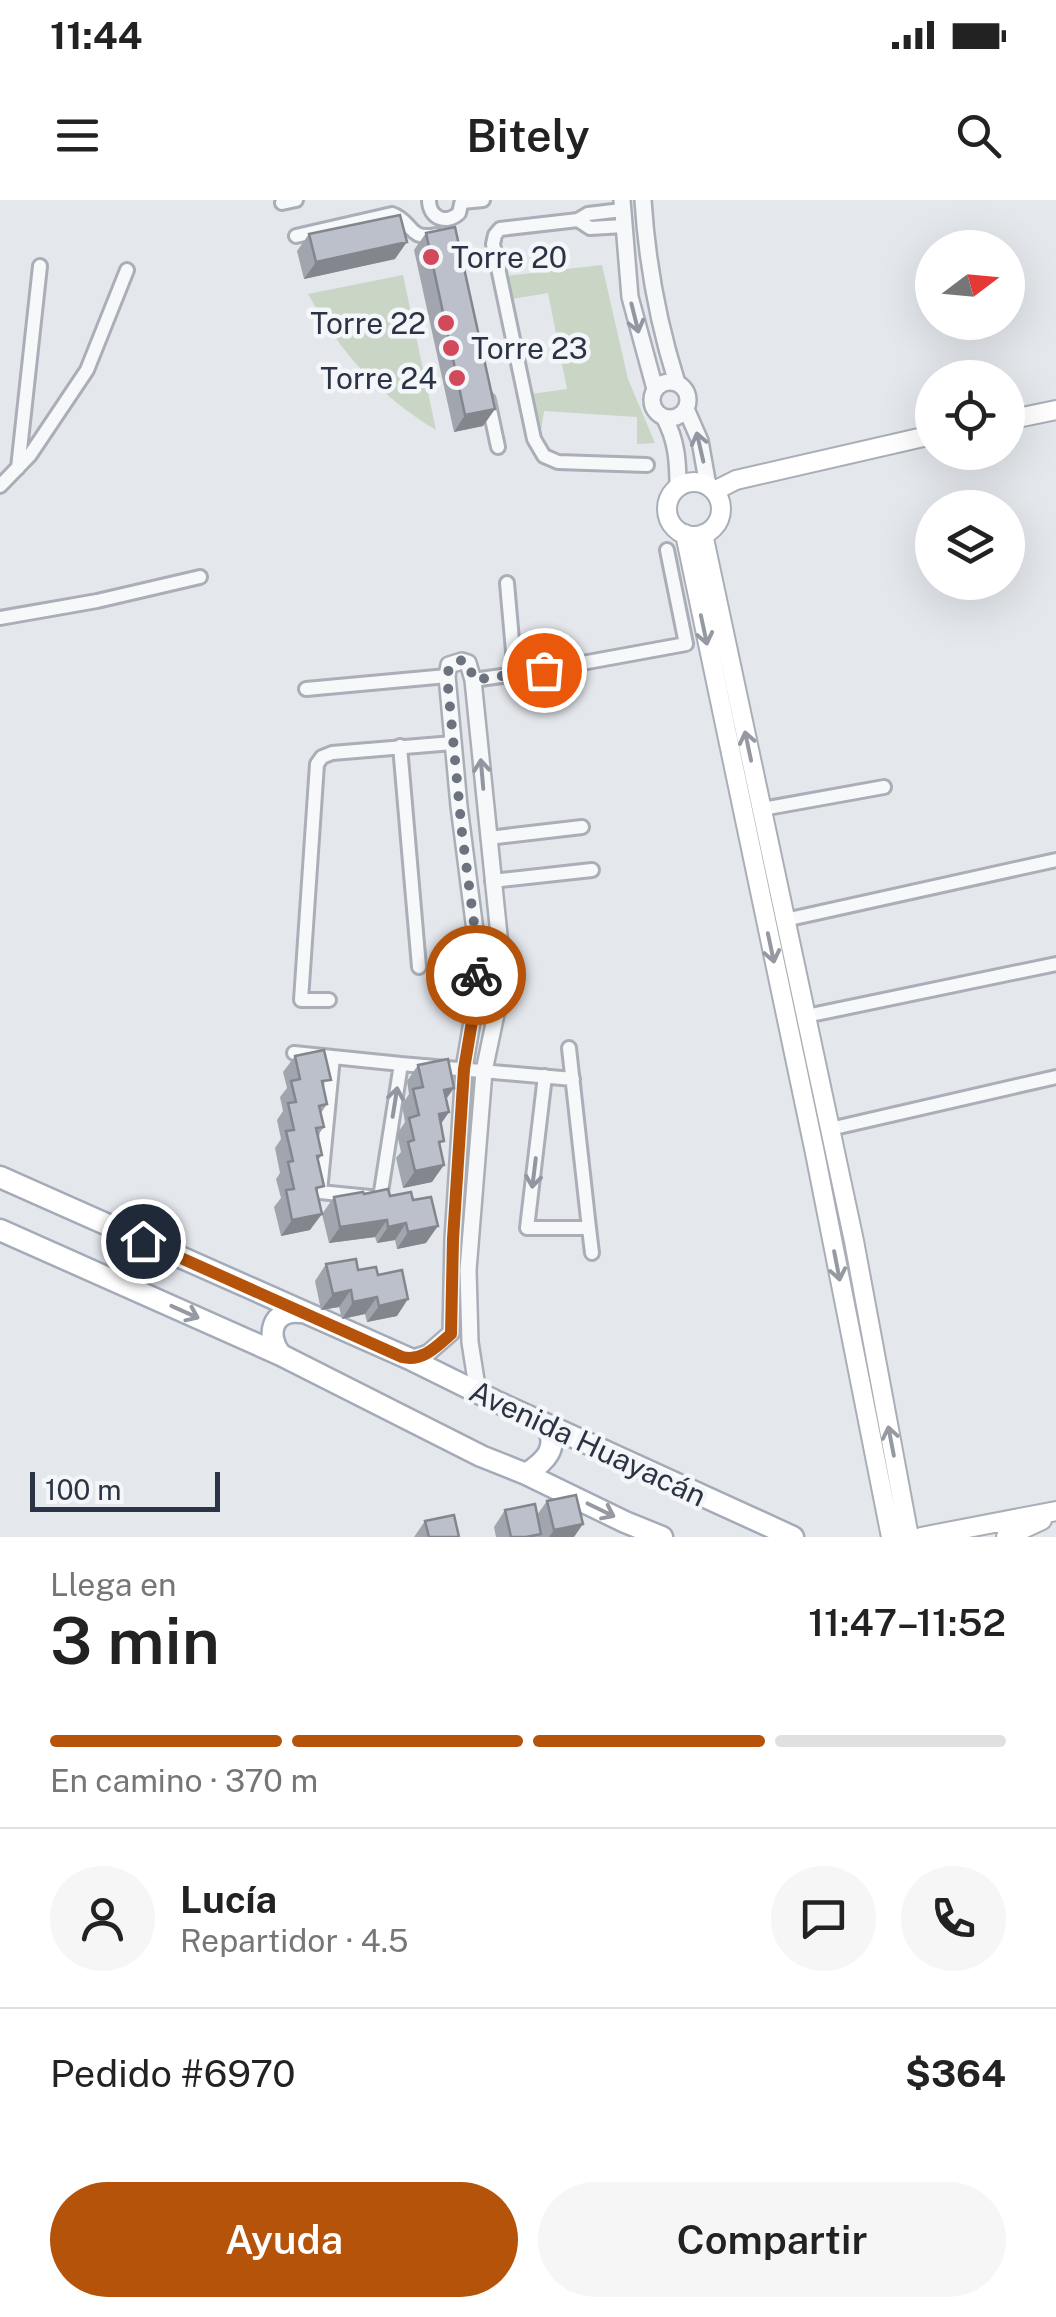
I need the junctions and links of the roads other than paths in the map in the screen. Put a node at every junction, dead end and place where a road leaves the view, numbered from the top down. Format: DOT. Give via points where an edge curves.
graph roads {
  1 [pos="483,200"];
  2 [pos="642,200"];
  3 [pos="462,201"];
  4 [pos="624,209"];
  5 [pos="433,210"];
  6 [pos="418,234"];
  7 [pos="450,234"];
  8 [pos="296,236"];
  9 [pos="648,262"];
  10 [pos="626,264"];
  11 [pos="40,266"];
  12 [pos="128,270"];
  13 [pos="483,379"];
  14 [pos="677,383"];
  15 [pos="655,390"];
  16 [pos="686,410"];
  17 [pos="1056,410"];
  18 [pos="1025,416"];
  19 [pos="664,417"];
  20 [pos="915,440"];
  21 [pos="498,447"];
  22 [pos="647,465"];
  23 [pos="18,468"];
  24 [pos="0,486"];
  25 [pos="678,488"];
  26 [pos="711,489"];
  27 [pos="694,534"];
  28 [pos="667,550"];
  29 [pos="200,577"];
  30 [pos="508,583"];
  31 [pos="0,618"];
  32 [pos="515,674"];
  33 [pos="447,676"];
  34 [pos="474,680"];
  35 [pos="306,689"];
  36 [pos="452,743"];
  37 [pos="400,746"];
  38 [pos="884,786"];
  39 [pos="762,809"];
  40 [pos="582,827"];
  41 [pos="488,838"];
  42 [pos="490,858"];
  43 [pos="465,860"];
  44 [pos="1056,860"];
  45 [pos="592,870"];
  46 [pos="492,881"];
  47 [pos="468,884"];
  48 [pos="785,920"];
  49 [pos="1056,964"];
  50 [pos="419,967"];
  51 [pos="329,1000"];
  52 [pos="806,1016"];
  53 [pos="569,1048"];
  54 [pos="294,1053"];
  55 [pos="333,1057"];
  56 [pos="806,1062"];
  57 [pos="401,1064"];
  58 [pos="464,1069"];
  59 [pos="484,1071"];
  60 [pos="545,1076"];
  61 [pos="1056,1076"];
  62 [pos="573,1079"];
  63 [pos="830,1130"];
  64 [pos="0,1177"];
  65 [pos="320,1192"];
  66 [pos="318,1211"];
  67 [pos="589,1228"];
  68 [pos="0,1230"];
  69 [pos="453,1239"];
  70 [pos="470,1241"];
  71 [pos="592,1252"];
  72 [pos="300,1312"];
  73 [pos="451,1334"];
  74 [pos="470,1334"];
  75 [pos="281,1355"];
  76 [pos="410,1359"];
  77 [pos="478,1393"];
  78 [pos="547,1425"];
  79 [pos="526,1474"];
  80 [pos="1056,1512"];
  81 [pos="657,1536"];
  82 [pos="793,1537"];
  83 [pos="891,1537"];
  84 [pos="909,1537"];
  85 [pos="921,1537"];
  86 [pos="1006,1537"];
  1 -- 3 [label="street"];
  2 -- 4 [label="street"];
  2 -- 9 [label="street"];
  3 -- 5 [label="street" via="450,219"];
  4 -- 10 [label="street"];
  4 -- 22 [label="street" via="500,229 494,244 534,439 544,456"];
  5 -- 6 [label="street"];
  6 -- 7 [label="street"];
  6 -- 8 [label="street" via="392,214"];
  9 -- 10 [label="street"];
  9 -- 14 [label="street"];
  10 -- 15 [label="street, one-way"];
  11 -- 23 [label="street"];
  12 -- 23 [label="street" via="86,370"];
  13 -- 21 [label="street"];
  14 -- 15 [label="street"];
  14 -- 16 [label="street" via="688,394"];
  15 -- 19 [label="street" via="653,406"];
  16 -- 19 [label="street"];
  26 -- 16 [label="street, one-way"];
  17 -- 18 [label="main road"];
  19 -- 25 [label="street" via="677,449"];
  20 -- 26 [label="main road"];
  23 -- 24 [label="street"];
  25 -- 26 [label="main road" via="692,483"];
  25 -- 27 [label="main road" via="668,513 673,526"];
  26 -- 27 [label="main road" via="720,516 711,530"];
  39 -- 27 [label="main road, one-way"];
  27 -- 56 [label="main road, one-way"];
  28 -- 32 [label="street" via="686,644"];
  29 -- 31 [label="street"];
  30 -- 32 [label="street"];
  32 -- 34 [label="street"];
  33 -- 34 [label="street" via="450,665 462,660"];
  33 -- 35 [label="street"];
  33 -- 36 [label="street"];
  41 -- 34 [label="street, one-way"];
  36 -- 37 [label="street"];
  36 -- 43 [label="street"];
  37 -- 50 [label="street"];
  37 -- 51 [label="street" via="332,752 317,764 301,1000"];
  38 -- 39 [label="street"];
  39 -- 48 [label="main road"];
  40 -- 41 [label="street"];
  41 -- 42 [label="street"];
  42 -- 43 [label="street"];
  42 -- 46 [label="street"];
  43 -- 47 [label="street"];
  44 -- 48 [label="street"];
  45 -- 46 [label="street"];
  46 -- 47 [label="street"];
  46 -- 59 [label="street" via="500,1000"];
  47 -- 58 [label="street" via="476,998"];
  48 -- 52 [label="main road"];
  49 -- 52 [label="street"];
  52 -- 56 [label="main road"];
  53 -- 62 [label="street"];
  54 -- 55 [label="street"];
  55 -- 57 [label="street"];
  55 -- 65 [label="street"];
  56 -- 63 [label="main road"];
  56 -- 83 [label="main road, one-way"];
  57 -- 58 [label="street"];
  65 -- 57 [label="street, one-way" via="380,1198"];
  58 -- 59 [label="street"];
  58 -- 69 [label="street"];
  59 -- 60 [label="street"];
  59 -- 70 [label="street"];
  60 -- 62 [label="street"];
  60 -- 67 [label="street, one-way" via="527,1228"];
  61 -- 63 [label="street"];
  62 -- 67 [label="street"];
  84 -- 63 [label="main road, one-way"];
  64 -- 72 [label="main road, Avenida Huayacán"];
  65 -- 66 [label="street"];
  67 -- 71 [label="street"];
  68 -- 75 [label="main road, Avenida Huayacán, one-way"];
  69 -- 70 [label="street"];
  69 -- 73 [label="street"];
  70 -- 74 [label="street"];
  72 -- 75 [label="main road" via="287,1312 272,1328"];
  72 -- 76 [label="main road, Avenida Huayacán"];
  73 -- 74 [label="street"];
  73 -- 76 [label="street"];
  74 -- 77 [label="street"];
  75 -- 79 [label="main road, Avenida Huayacán"];
  76 -- 77 [label="main road, Avenida Huayacán"];
  77 -- 78 [label="main road, Avenida Huayacán"];
  78 -- 79 [label="main road" via="550,1452"];
  78 -- 82 [label="main road, Avenida Huayacán"];
  79 -- 81 [label="main road, Avenida Huayacán, one-way"];
  80 -- 85 [label="main road"];
  80 -- 86 [label="main road"];
}
